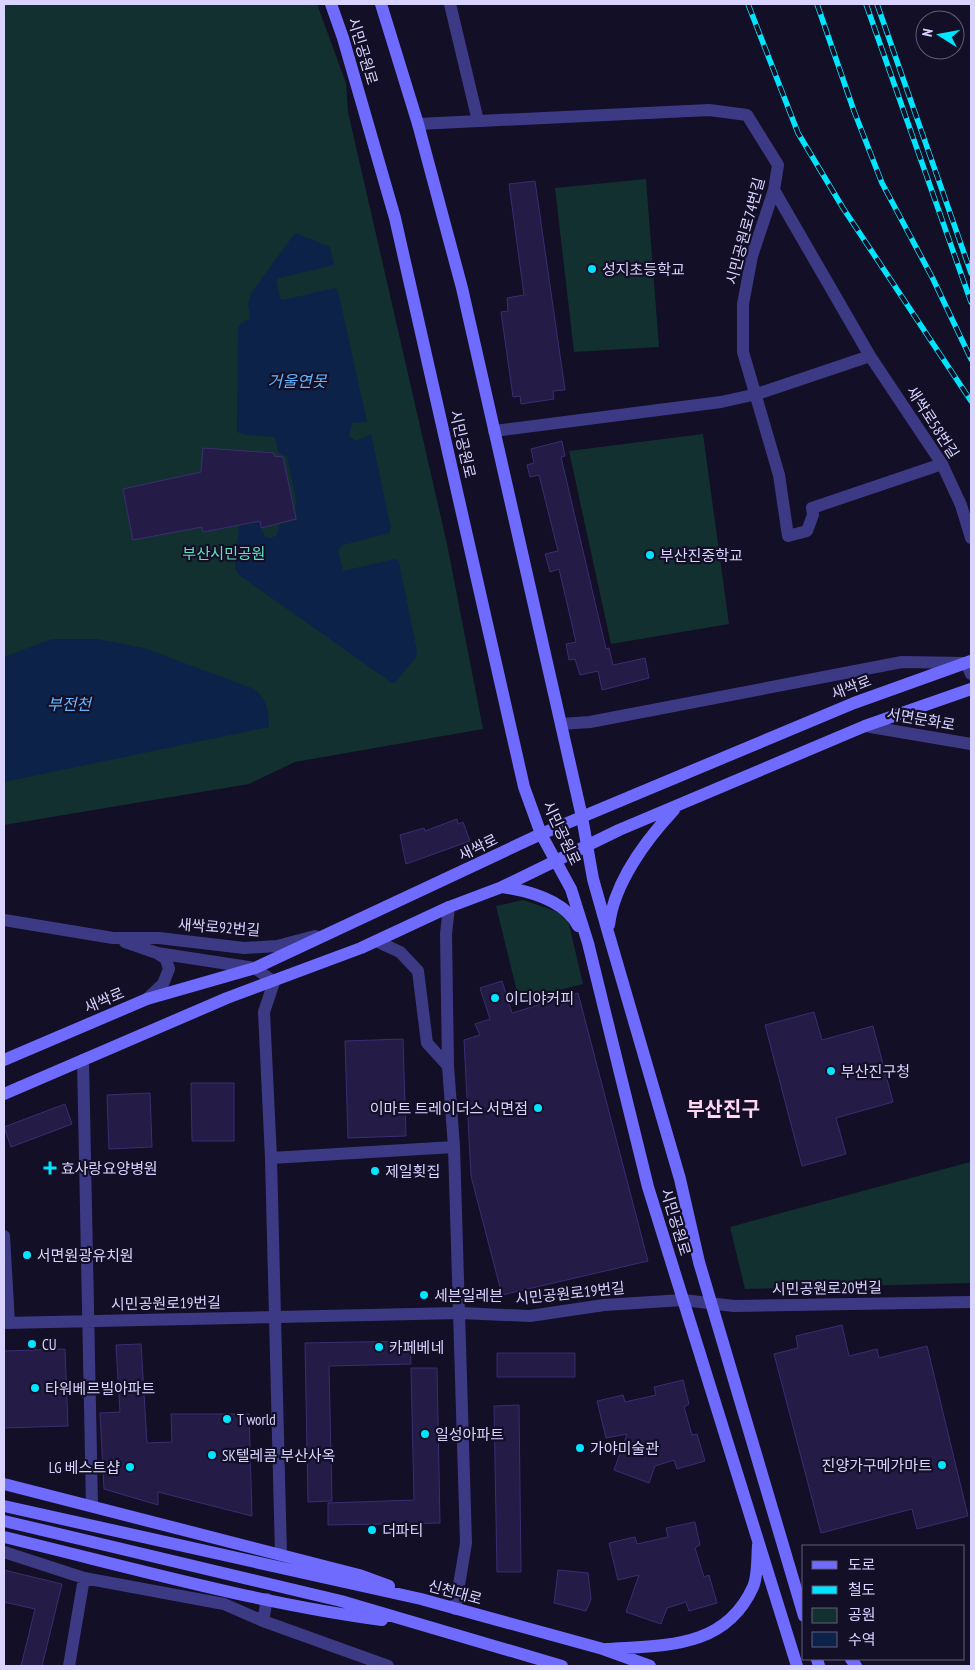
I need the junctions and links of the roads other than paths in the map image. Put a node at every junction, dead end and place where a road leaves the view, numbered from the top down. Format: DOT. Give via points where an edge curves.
graph roads {
  1 [pos="331,4"];
  2 [pos="380,4"];
  3 [pos="450,4"];
  4 [pos="478,121"];
  5 [pos="418,124"];
  6 [pos="774,190"];
  7 [pos="870,356"];
  8 [pos="756,394"];
  9 [pos="494,431"];
  10 [pos="942,464"];
  11 [pos="971,538"];
  12 [pos="970,666"];
  13 [pos="971,689"];
  14 [pos="561,724"];
  15 [pos="866,726"];
  16 [pos="971,744"];
  17 [pos="679,805"];
  18 [pos="582,817"];
  19 [pos="542,834"];
  20 [pos="588,844"];
  21 [pos="556,862"];
  22 [pos="502,887"];
  23 [pos="449,907"];
  24 [pos="4,920"];
  25 [pos="349,925"];
  26 [pos="608,932"];
  27 [pos="113,938"];
  28 [pos="376,941"];
  29 [pos="588,943"];
  30 [pos="158,953"];
  31 [pos="255,968"];
  32 [pos="274,982"];
  33 [pos="147,999"];
  34 [pos="4,1060"];
  35 [pos="83,1060"];
  36 [pos="448,1066"];
  37 [pos="4,1094"];
  38 [pos="454,1147"];
  39 [pos="270,1158"];
  40 [pos="4,1236"];
  41 [pos="683,1300"];
  42 [pos="711,1302"];
  43 [pos="971,1302"];
  44 [pos="460,1313"];
  45 [pos="275,1317"];
  46 [pos="88,1321"];
  47 [pos="6,1323"];
  48 [pos="4,1484"];
  49 [pos="4,1506"];
  50 [pos="92,1506"];
  51 [pos="4,1521"];
  52 [pos="4,1537"];
  53 [pos="758,1538"];
  54 [pos="4,1552"];
  55 [pos="281,1555"];
  56 [pos="84,1578"];
  57 [pos="792,1578"];
  58 [pos="802,1591"];
  59 [pos="268,1599"];
  60 [pos="421,1599"];
  61 [pos="455,1609"];
  62 [pos="802,1610"];
  63 [pos="263,1621"];
  64 [pos="417,1625"];
  65 [pos="602,1649"];
  66 [pos="70,1666"];
  67 [pos="388,1666"];
  68 [pos="562,1666"];
  69 [pos="650,1666"];
  70 [pos="797,1666"];
  1 -- 19 [label="main road, 시민공원로" via="394,218 524,787"];
  2 -- 5 [label="main road, 시민공원로"];
  3 -- 4 [label="street"];
  4 -- 5 [label="street, 시민공원로74번길"];
  4 -- 6 [label="street, 시민공원로74번길" via="709,110 747,115 778,165"];
  5 -- 9 [label="main road, 시민공원로" via="462,288"];
  6 -- 7 [label="street, 새싹로58번길"];
  6 -- 8 [label="street, 시민공원로74번길" via="752,256 743,304 743,352"];
  7 -- 8 [label="street"];
  7 -- 10 [label="street, 새싹로58번길"];
  8 -- 9 [label="street" via="721,402"];
  8 -- 10 [label="street, 시민공원로74번길" via="779,475 788,536 807,531 812,508"];
  9 -- 14 [label="main road, 시민공원로"];
  10 -- 11 [label="street, 새싹로58번길" via="961,505"];
  12 -- 14 [label="street, 새싹로" via="902,662 590,722"];
  12 -- 18 [label="main road, 새싹로" via="854,703"];
  13 -- 15 [label="main road"];
  14 -- 18 [label="main road, 시민공원로"];
  15 -- 16 [label="street, 서면문화로"];
  15 -- 17 [label="main road"];
  17 -- 20 [label="main road"];
  17 -- 26 [label="main road" via="657,828 633,864 611,907"];
  18 -- 19 [label="main road, 새싹로"];
  18 -- 20 [label="main road, 시민공원로"];
  19 -- 21 [label="main road, 시민공원로"];
  19 -- 25 [label="main road, 새싹로"];
  20 -- 21 [label="main road"];
  20 -- 26 [label="main road, 시민공원로" via="593,879"];
  21 -- 22 [label="main road"];
  21 -- 29 [label="main road, 시민공원로" via="571,889"];
  22 -- 23 [label="main road"];
  22 -- 29 [label="main road" via="530,893 572,914"];
  23 -- 28 [label="main road"];
  23 -- 36 [label="street" via="446,934"];
  24 -- 27 [label="street, 새싹로92번길"];
  25 -- 27 [label="street, 새싹로92번길" via="277,946 244,948 159,938"];
  25 -- 31 [label="main road, 새싹로"];
  26 -- 42 [label="main road, 시민공원로" via="680,1179"];
  27 -- 30 [label="street, 새싹로92번길"];
  28 -- 32 [label="main road"];
  28 -- 36 [label="street" via="400,952 418,971 427,1043"];
  29 -- 41 [label="main road, 시민공원로" via="648,1187"];
  30 -- 31 [label="street, 새싹로92번길"];
  30 -- 33 [label="street" via="166,959 169,969 163,984"];
  31 -- 32 [label="street, 새싹로92번길"];
  31 -- 33 [label="main road, 새싹로"];
  32 -- 35 [label="main road" via="227,998"];
  32 -- 39 [label="street" via="264,1012"];
  33 -- 34 [label="main road, 새싹로"];
  35 -- 37 [label="main road"];
  35 -- 46 [label="street"];
  36 -- 38 [label="street"];
  38 -- 39 [label="street"];
  38 -- 44 [label="street"];
  39 -- 45 [label="street"];
  40 -- 47 [label="street"];
  41 -- 42 [label="street, 시민공원로20번길"];
  41 -- 44 [label="street, 시민공원로19번길" via="604,1305 530,1316"];
  41 -- 53 [label="main road, 시민공원로"];
  42 -- 43 [label="street, 시민공원로20번길" via="734,1306"];
  42 -- 57 [label="main road, 시민공원로"];
  44 -- 45 [label="street, 시민공원로19번길"];
  44 -- 61 [label="street" via="466,1543"];
  45 -- 46 [label="street, 시민공원로19번길"];
  45 -- 55 [label="street"];
  46 -- 47 [label="street, 시민공원로19번길"];
  46 -- 50 [label="street"];
  48 -- 50 [label="main road"];
  49 -- 60 [label="main road, 신천대로"];
  50 -- 55 [label="main road"];
  51 -- 64 [label="main road" via="249,1577"];
  52 -- 59 [label="main road"];
  53 -- 65 [label="main road" via="754,1586 725,1626 677,1644"];
  53 -- 70 [label="main road, 시민공원로"];
  54 -- 56 [label="street"];
  55 -- 60 [label="main road" via="359,1575"];
  56 -- 63 [label="street" via="224,1604"];
  56 -- 66 [label="street"];
  57 -- 58 [label="main road"];
  57 -- 62 [label="main road, 시민공원로"];
  59 -- 63 [label="street"];
  59 -- 64 [label="main road" via="348,1616"];
  60 -- 61 [label="main road, 신천대로"];
  61 -- 65 [label="main road, 신천대로"];
  63 -- 67 [label="street"];
  64 -- 68 [label="main road"];
  65 -- 69 [label="main road, 신천대로"];
}
